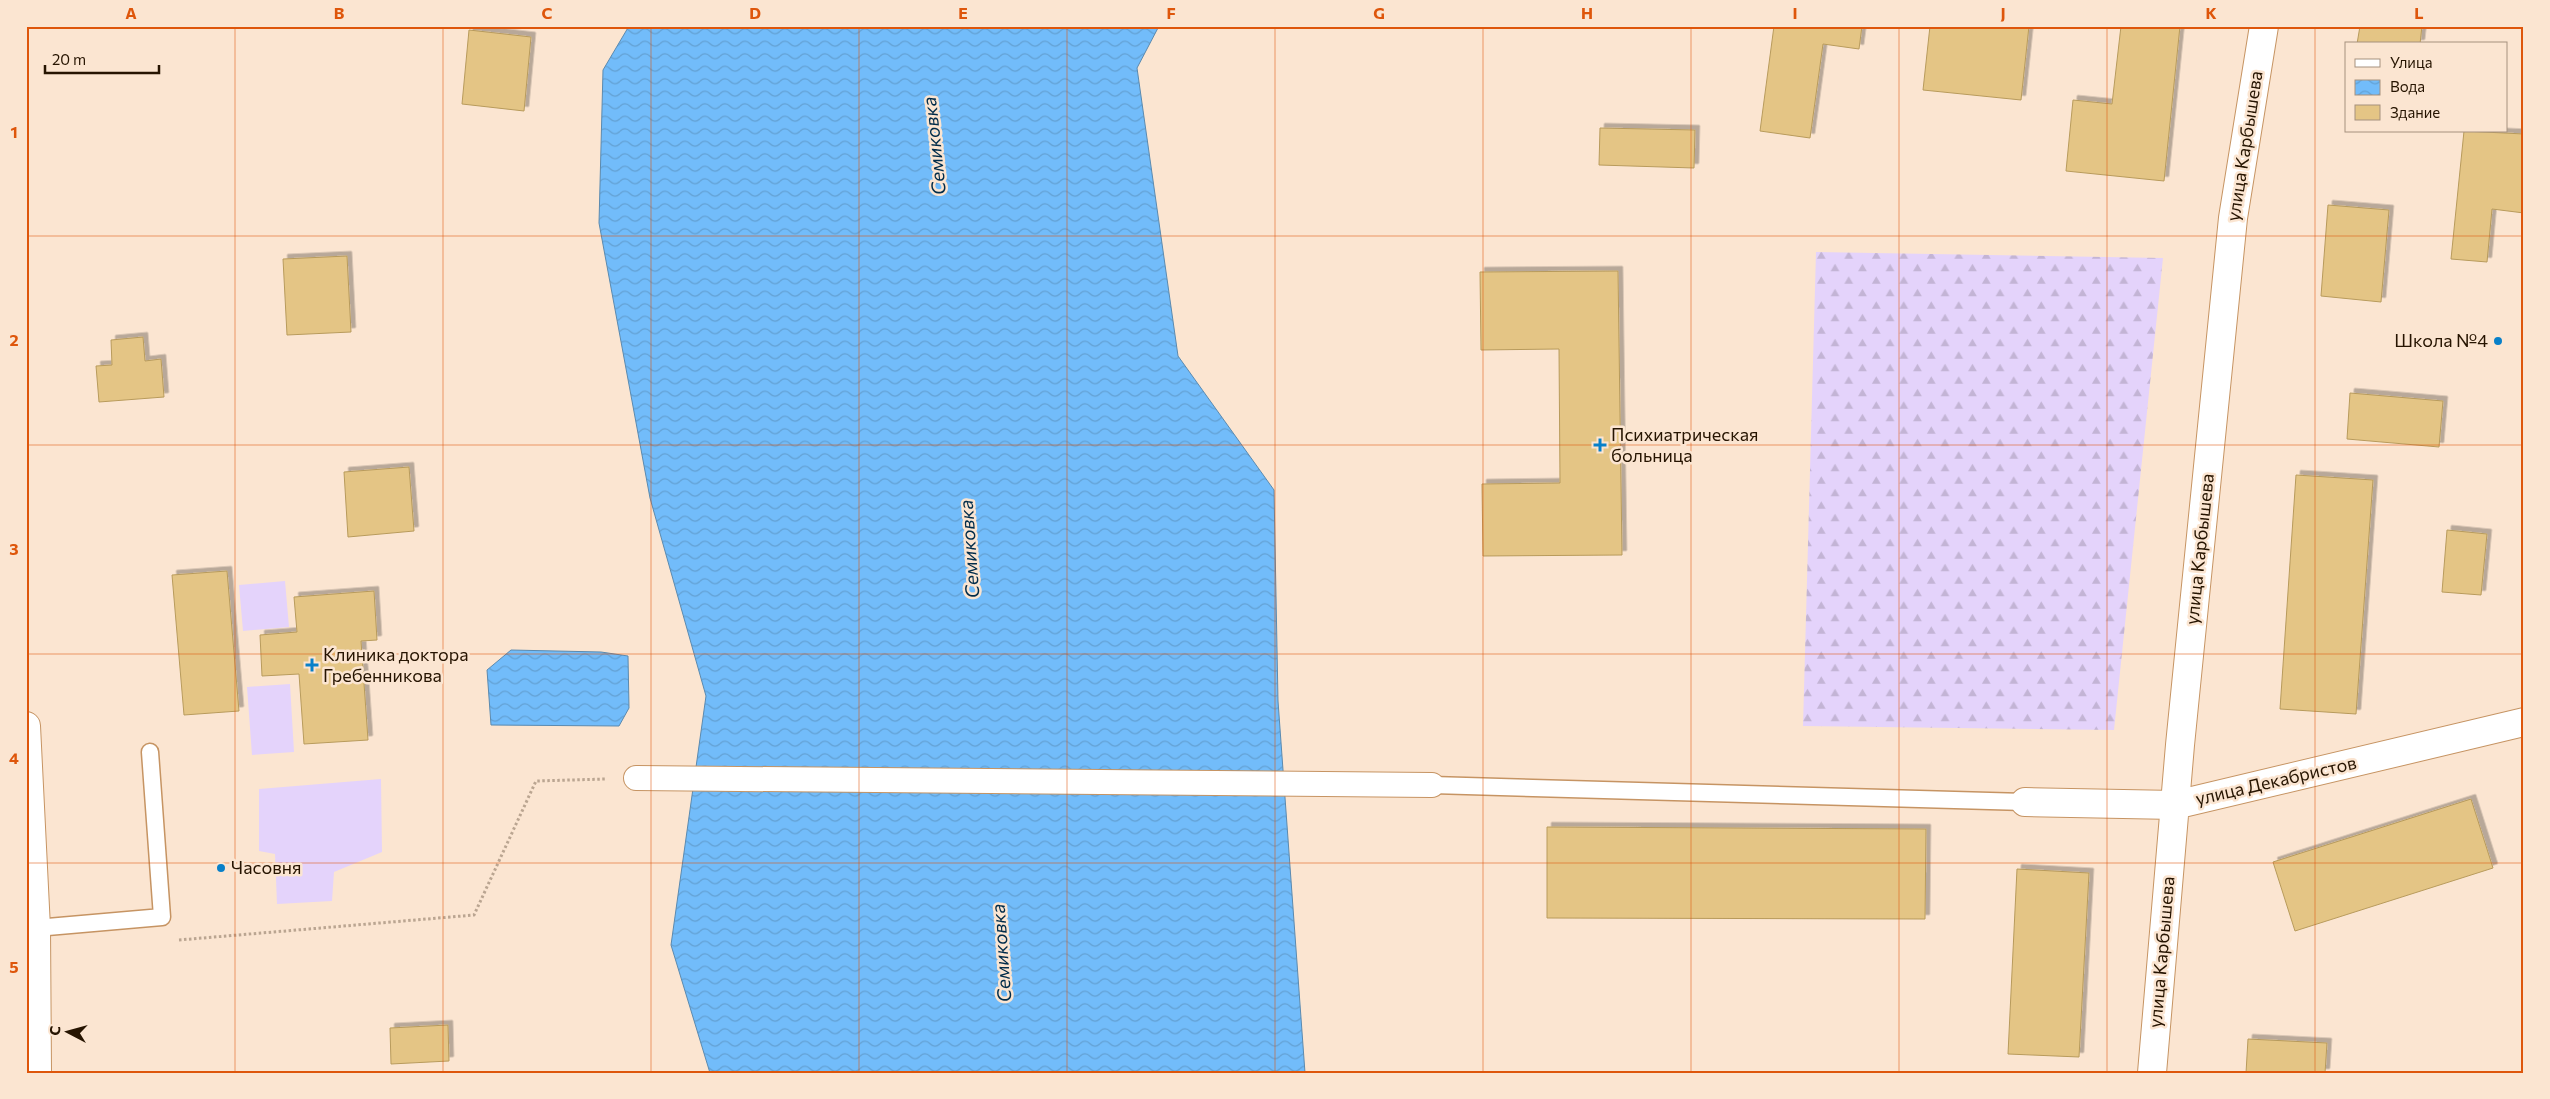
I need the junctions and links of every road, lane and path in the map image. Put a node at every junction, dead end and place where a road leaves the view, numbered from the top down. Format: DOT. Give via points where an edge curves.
graph roads {
  1 [pos="2264,26"];
  2 [pos="2524,722"];
  3 [pos="26,726"];
  4 [pos="150,752"];
  5 [pos="636,778"];
  6 [pos="1432,785"];
  7 [pos="2025,802"];
  8 [pos="2175,805"];
  9 [pos="36,928"];
  10 [pos="176,941"];
  11 [pos="37,1073"];
  12 [pos="2152,1073"];
  1 -- 8 [label="street, улица Карбышева" via="2233,218"];
  2 -- 8 [label="street, улица Декабристов"];
  3 -- 9 [label="street"];
  4 -- 9 [label="lane" via="162,917"];
  5 -- 6 [label="street"];
  5 -- 10 [label="path" via="536,781 474,915"];
  6 -- 7 [label="lane"];
  7 -- 8 [label="street, улица Декабристов"];
  8 -- 12 [label="street, улица Карбышева"];
  9 -- 11 [label="street"];
}
